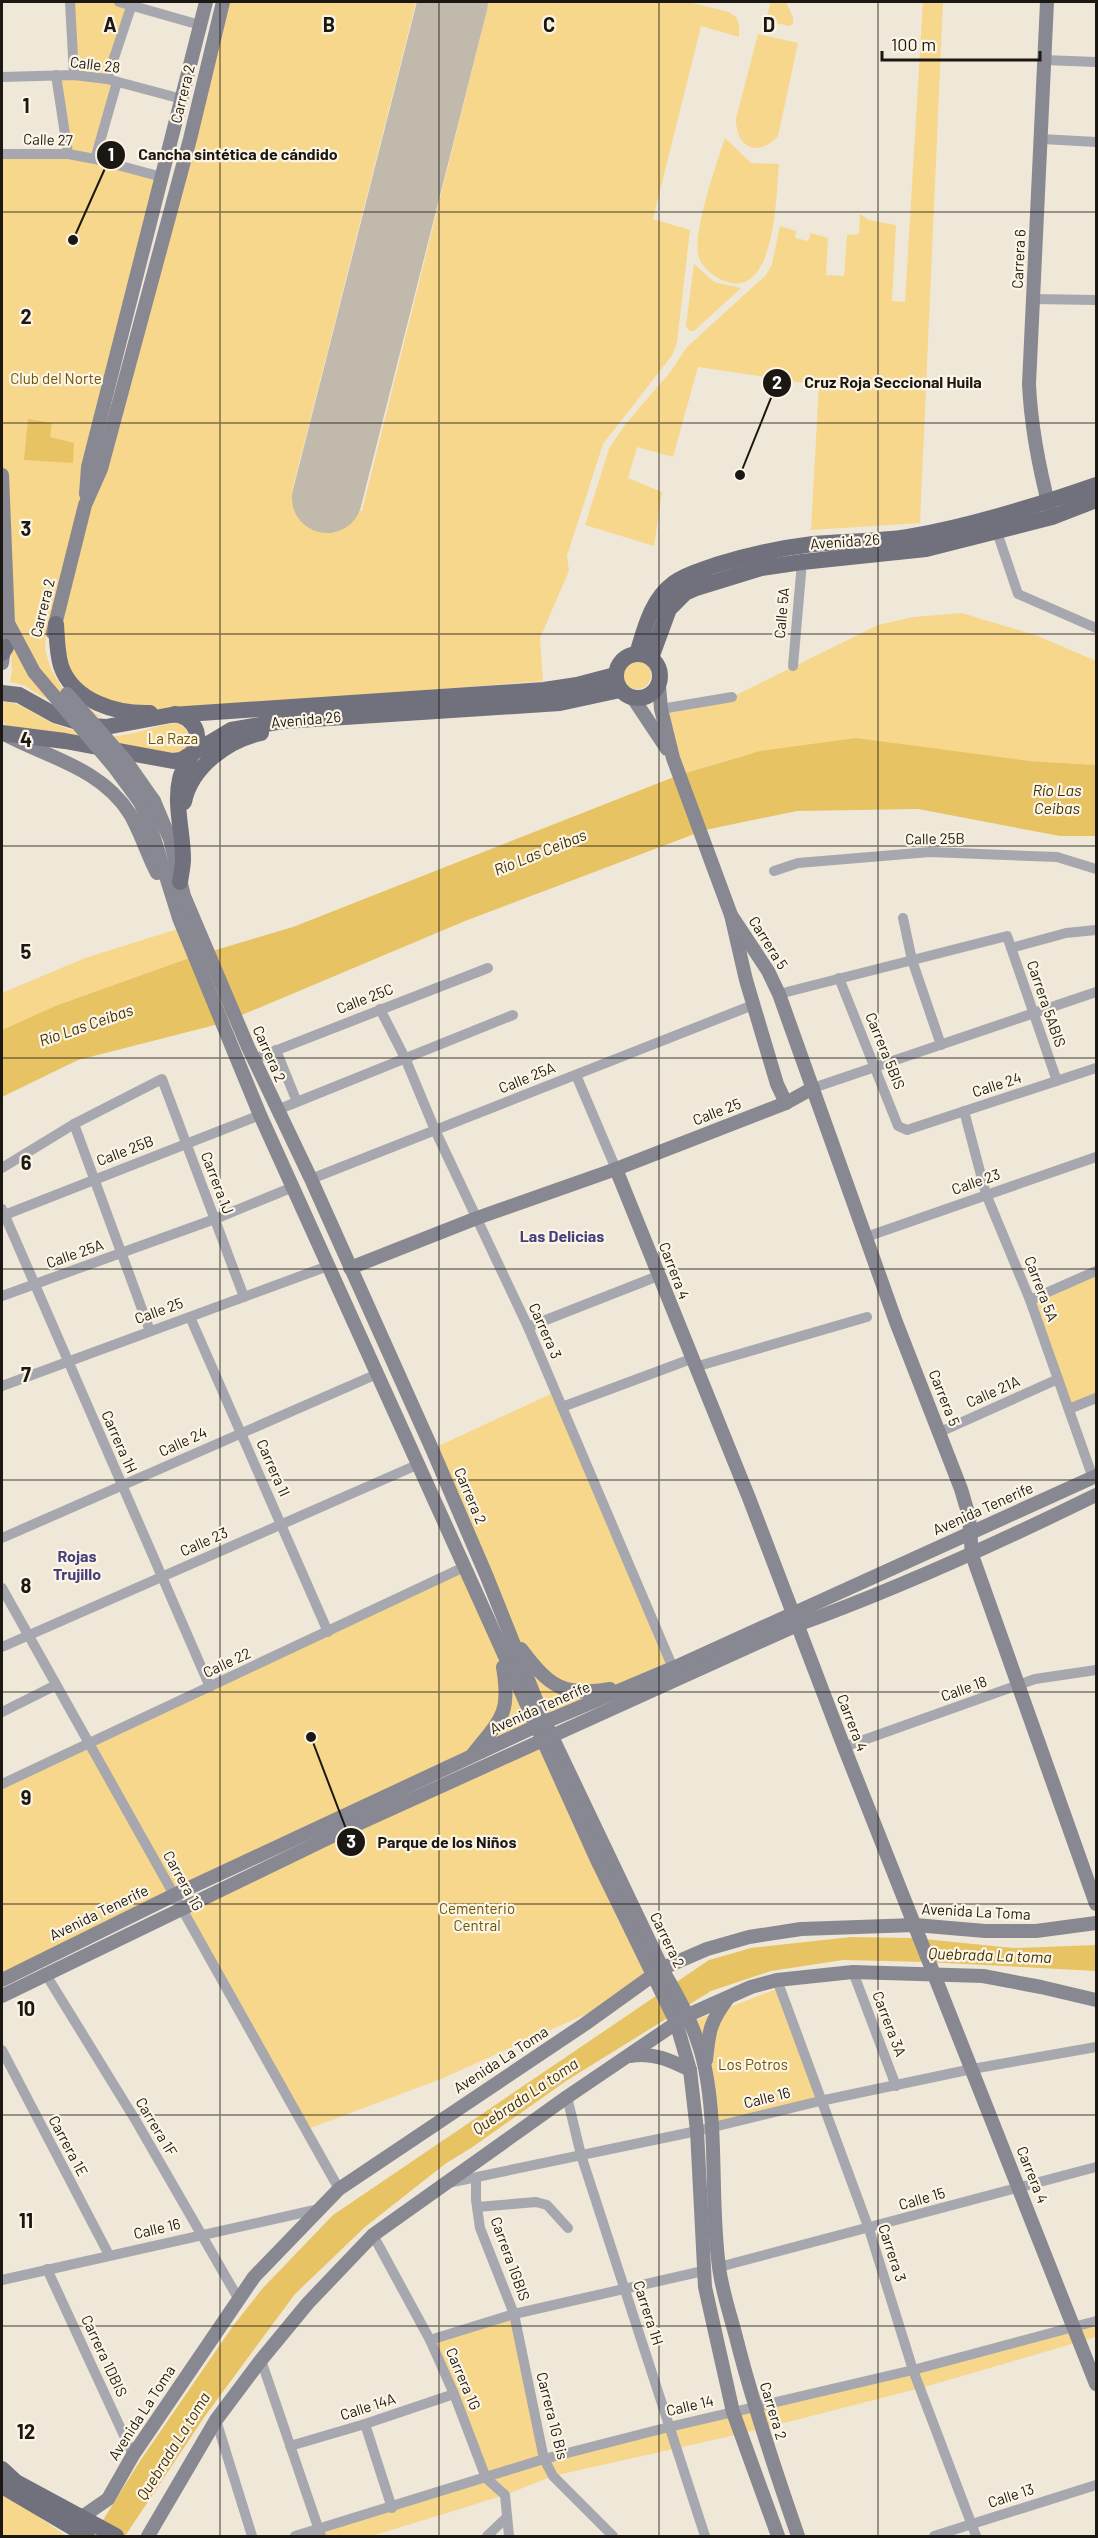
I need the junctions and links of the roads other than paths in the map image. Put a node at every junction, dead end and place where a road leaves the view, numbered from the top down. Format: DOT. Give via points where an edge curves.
graph roads {
  1 [pos="70,2"];
  2 [pos="119,2"];
  3 [pos="206,2"];
  4 [pos="223,2"];
  5 [pos="1047,2"];
  6 [pos="132,4"];
  7 [pos="200,25"];
  8 [pos="1044,60"];
  9 [pos="1096,62"];
  10 [pos="56,75"];
  11 [pos="74,75"];
  12 [pos="2,77"];
  13 [pos="112,80"];
  14 [pos="182,99"];
  15 [pos="1042,139"];
  16 [pos="1096,142"];
  17 [pos="2,154"];
  18 [pos="68,154"];
  19 [pos="95,159"];
  20 [pos="162,177"];
  21 [pos="1033,299"];
  22 [pos="1096,300"];
  23 [pos="2,475"];
  24 [pos="1096,485"];
  25 [pos="1096,500"];
  26 [pos="86,505"];
  27 [pos="1050,509"];
  28 [pos="997,532"];
  29 [pos="801,562"];
  30 [pos="8,623"];
  31 [pos="56,624"];
  32 [pos="1096,628"];
  33 [pos="3,654"];
  34 [pos="644,656"];
  35 [pos="793,666"];
  36 [pos="659,686"];
  37 [pos="623,688"];
  38 [pos="2,693"];
  39 [pos="732,697"];
  40 [pos="661,709"];
  41 [pos="181,715"];
  42 [pos="340,717"];
  43 [pos="2,733"];
  44 [pos="190,755"];
  45 [pos="673,758"];
  46 [pos="147,801"];
  47 [pos="181,833"];
  48 [pos="1096,869"];
  49 [pos="774,871"];
  50 [pos="178,888"];
  51 [pos="731,915"];
  52 [pos="903,918"];
  53 [pos="1096,930"];
  54 [pos="1011,948"];
  55 [pos="912,960"];
  56 [pos="488,968"];
  57 [pos="768,971"];
  58 [pos="839,978"];
  59 [pos="746,980"];
  60 [pos="1096,992"];
  61 [pos="779,994"];
  62 [pos="753,1005"];
  63 [pos="380,1009"];
  64 [pos="1034,1013"];
  65 [pos="513,1015"];
  66 [pos="941,1045"];
  67 [pos="276,1050"];
  68 [pos="251,1053"];
  69 [pos="405,1058"];
  70 [pos="876,1067"];
  71 [pos="1096,1068"];
  72 [pos="576,1075"];
  73 [pos="1058,1081"];
  74 [pos="813,1088"];
  75 [pos="297,1102"];
  76 [pos="786,1103"];
  77 [pos="277,1110"];
  78 [pos="964,1111"];
  79 [pos="260,1115"];
  80 [pos="74,1124"];
  81 [pos="435,1130"];
  82 [pos="907,1130"];
  83 [pos="186,1144"];
  84 [pos="1096,1157"];
  85 [pos="2,1168"];
  86 [pos="616,1169"];
  87 [pos="95,1179"];
  88 [pos="311,1179"];
  89 [pos="293,1187"];
  90 [pos="986,1194"];
  91 [pos="2,1213"];
  92 [pos="477,1218"];
  93 [pos="214,1219"];
  94 [pos="866,1237"];
  95 [pos="122,1254"];
  96 [pos="328,1266"];
  97 [pos="350,1268"];
  98 [pos="1096,1271"];
  99 [pos="658,1276"];
  100 [pos="34,1285"];
  101 [pos="2,1296"];
  102 [pos="244,1297"];
  103 [pos="1030,1300"];
  104 [pos="190,1317"];
  105 [pos="867,1317"];
  106 [pos="528,1327"];
  107 [pos="150,1331"];
  108 [pos="68,1362"];
  109 [pos="693,1363"];
  110 [pos="377,1374"];
  111 [pos="1058,1379"];
  112 [pos="2,1386"];
  113 [pos="1096,1398"];
  114 [pos="562,1407"];
  115 [pos="1069,1409"];
  116 [pos="940,1432"];
  117 [pos="242,1433"];
  118 [pos="419,1464"];
  119 [pos="1095,1477"];
  120 [pos="122,1485"];
  121 [pos="1096,1495"];
  122 [pos="281,1525"];
  123 [pos="970,1534"];
  124 [pos="2,1538"];
  125 [pos="972,1555"];
  126 [pos="464,1567"];
  127 [pos="162,1577"];
  128 [pos="2,1588"];
  129 [pos="794,1620"];
  130 [pos="328,1632"];
  131 [pos="510,1634"];
  132 [pos="28,1635"];
  133 [pos="494,1636"];
  134 [pos="2,1647"];
  135 [pos="673,1668"];
  136 [pos="1096,1670"];
  137 [pos="56,1685"];
  138 [pos="633,1685"];
  139 [pos="1018,1685"];
  140 [pos="210,1687"];
  141 [pos="2,1712"];
  142 [pos="541,1724"];
  143 [pos="548,1739"];
  144 [pos="88,1742"];
  145 [pos="844,1747"];
  146 [pos="471,1756"];
  147 [pos="2,1784"];
  148 [pos="174,1894"];
  149 [pos="1096,1904"];
  150 [pos="181,1908"];
  151 [pos="1096,1923"];
  152 [pos="918,1932"];
  153 [pos="933,1968"];
  154 [pos="853,1972"];
  155 [pos="45,1973"];
  156 [pos="659,1976"];
  157 [pos="2,1980"];
  158 [pos="777,1980"];
  159 [pos="731,1995"];
  160 [pos="2,1996"];
  161 [pos="1096,2000"];
  162 [pos="680,2016"];
  163 [pos="1096,2047"];
  164 [pos="2,2050"];
  165 [pos="628,2056"];
  166 [pos="705,2068"];
  167 [pos="972,2069"];
  168 [pos="690,2070"];
  169 [pos="896,2086"];
  170 [pos="567,2097"];
  171 [pos="820,2101"];
  172 [pos="713,2127"];
  173 [pos="697,2131"];
  174 [pos="581,2155"];
  175 [pos="1096,2168"];
  176 [pos="476,2178"];
  177 [pos="445,2183"];
  178 [pos="1019,2188"];
  179 [pos="339,2189"];
  180 [pos="477,2207"];
  181 [pos="319,2209"];
  182 [pos="568,2228"];
  183 [pos="869,2229"];
  184 [pos="201,2234"];
  185 [pos="373,2235"];
  186 [pos="109,2255"];
  187 [pos="719,2267"];
  188 [pos="48,2269"];
  189 [pos="703,2271"];
  190 [pos="2,2280"];
  191 [pos="624,2288"];
  192 [pos="238,2298"];
  193 [pos="514,2314"];
  194 [pos="1096,2321"];
  195 [pos="1074,2327"];
  196 [pos="430,2340"];
  197 [pos="261,2360"];
  198 [pos="914,2370"];
  199 [pos="1096,2384"];
  200 [pos="454,2394"];
  201 [pos="754,2408"];
  202 [pos="734,2412"];
  203 [pos="216,2420"];
  204 [pos="365,2424"];
  205 [pos="669,2427"];
  206 [pos="290,2446"];
  207 [pos="133,2455"];
  208 [pos="544,2459"];
  209 [pos="2,2469"];
  210 [pos="486,2478"];
  211 [pos="1096,2485"];
  212 [pos="2,2486"];
  213 [pos="393,2508"];
  214 [pos="507,2517"];
  215 [pos="972,2525"];
  216 [pos="84,2527"];
  217 [pos="320,2533"];
  218 [pos="116,2536"];
  219 [pos="148,2536"];
  220 [pos="252,2536"];
  221 [pos="295,2536"];
  222 [pos="487,2536"];
  223 [pos="509,2536"];
  224 [pos="613,2536"];
  225 [pos="705,2536"];
  226 [pos="778,2536"];
  227 [pos="798,2536"];
  228 [pos="934,2536"];
  229 [pos="976,2536"];
  1 -- 11 [label="street"];
  2 -- 6 [label="street"];
  3 -- 7 [label="main road, Carrera 2"];
  4 -- 26 [label="main road, Carrera 2" via="101,469"];
  5 -- 8 [label="main road, Carrera 6"];
  6 -- 7 [label="street"];
  6 -- 13 [label="street"];
  7 -- 14 [label="main road, Carrera 2"];
  8 -- 9 [label="street"];
  8 -- 15 [label="main road, Carrera 6"];
  10 -- 11 [label="street, Calle 28"];
  10 -- 12 [label="street, Calle 28"];
  10 -- 18 [label="street"];
  11 -- 13 [label="street, Calle 28"];
  13 -- 14 [label="street, Calle 28"];
  13 -- 19 [label="street"];
  14 -- 20 [label="main road, Carrera 2"];
  15 -- 16 [label="street"];
  15 -- 21 [label="main road, Carrera 6"];
  17 -- 18 [label="street, Calle 27"];
  18 -- 19 [label="street, Calle 27"];
  19 -- 20 [label="street, Calle 27"];
  20 -- 26 [label="main road, Carrera 2" via="88,468"];
  21 -- 22 [label="street"];
  21 -- 27 [label="main road, Carrera 6" via="1030,418"];
  23 -- 30 [label="main road"];
  24 -- 27 [label="main road, Avenida 26"];
  25 -- 27 [label="main road, Avenida 26"];
  26 -- 31 [label="main road, Carrera 2"];
  27 -- 28 [label="main road, Avenida 26"];
  27 -- 34 [label="main road, Avenida 26" via="906,537 760,552 689,574 658,599 650,614"];
  28 -- 29 [label="main road, Avenida 26" via="907,553"];
  28 -- 32 [label="street" via="1018,594"];
  29 -- 34 [label="main road, Avenida 26" via="761,568 685,593 669,609"];
  29 -- 35 [label="street, Calle 5A"];
  30 -- 33 [label="main road"];
  30 -- 46 [label="main road, Carrera 2, bridge" via="34,672"];
  31 -- 41 [label="main road" via="61,666 69,682 86,696 120,711"];
  31 -- 46 [label="main road, Carrera 2, bridge" via="51,643 52,664 67,694 126,761"];
  34 -- 36 [label="main road" via="660,670"];
  34 -- 37 [label="main road, Avenida 26" via="624,659 617,667"];
  36 -- 37 [label="main road, Avenida 26" via="648,696"];
  36 -- 40 [label="main road, Carrera 5"];
  37 -- 41 [label="main road, Avenida 26" via="577,685"];
  37 -- 42 [label="main road, Avenida 26" via="560,703"];
  37 -- 45 [label="main road, Carrera 5"];
  38 -- 41 [label="main road, Avenida 26" via="19,695 55,716 97,727"];
  39 -- 40 [label="street"];
  40 -- 45 [label="main road, Carrera 5"];
  41 -- 44 [label="main road" via="197,735"];
  42 -- 44 [label="main road, Avenida 26" via="231,730"];
  42 -- 47 [label="main road" via="255,734 228,747 206,764 190,785"];
  43 -- 44 [label="main road, Avenida 26" via="152,759 181,760"];
  43 -- 50 [label="main road" via="78,767 111,792 130,815 161,881"];
  44 -- 47 [label="main road" via="180,778"];
  45 -- 51 [label="main road, Carrera 5"];
  46 -- 50 [label="main road, Carrera 2" via="150,825"];
  47 -- 50 [label="main road" via="183,860"];
  48 -- 49 [label="street, Calle 25B" via="1057,857 930,852 798,863"];
  50 -- 68 [label="main road, Carrera 2"];
  50 -- 79 [label="main road, Carrera 2" via="179,918"];
  51 -- 57 [label="main road, Carrera 5"];
  51 -- 59 [label="main road, Carrera 5"];
  52 -- 55 [label="street"];
  53 -- 54 [label="street" via="1066,933"];
  54 -- 55 [label="street, Carrera 5ABIS" via="1007,936"];
  54 -- 64 [label="street, Carrera 5ABIS"];
  55 -- 58 [label="street"];
  55 -- 66 [label="street"];
  56 -- 63 [label="street, Calle 25C"];
  57 -- 59 [label="main road" via="754,967"];
  57 -- 61 [label="main road, Carrera 5"];
  58 -- 61 [label="street"];
  58 -- 70 [label="street, Carrera 5BIS"];
  59 -- 62 [label="main road, Carrera 5"];
  60 -- 64 [label="street, Calle 25"];
  61 -- 74 [label="main road, Carrera 5"];
  62 -- 72 [label="street, Calle 25A"];
  62 -- 76 [label="main road, Carrera 5"];
  63 -- 67 [label="street, Calle 25C"];
  63 -- 69 [label="street, Carrera 3"];
  64 -- 66 [label="street, Calle 25"];
  64 -- 73 [label="street, Carrera 5ABIS"];
  65 -- 69 [label="street"];
  66 -- 70 [label="street, Calle 25"];
  67 -- 68 [label="street, Calle 25C"];
  67 -- 75 [label="street"];
  68 -- 77 [label="main road, Carrera 2"];
  69 -- 75 [label="street"];
  69 -- 81 [label="street, Carrera 3"];
  70 -- 74 [label="street, Calle 25"];
  70 -- 82 [label="street, Carrera 5BIS" via="898,1126"];
  71 -- 73 [label="street, Calle 24"];
  72 -- 81 [label="street, Calle 25A"];
  72 -- 86 [label="street, Carrera 4"];
  73 -- 78 [label="street, Calle 24"];
  74 -- 76 [label="main road, Calle 25"];
  74 -- 94 [label="main road, Carrera 5"];
  75 -- 77 [label="street"];
  76 -- 86 [label="main road, Calle 25"];
  77 -- 88 [label="main road, Carrera 2"];
  78 -- 82 [label="street, Calle 24"];
  78 -- 90 [label="street, Carrera 5A"];
  79 -- 83 [label="street, Calle 25B"];
  79 -- 89 [label="main road, Carrera 2"];
  80 -- 83 [label="street, Carrera 1J" via="162,1079"];
  80 -- 85 [label="street"];
  80 -- 87 [label="street"];
  81 -- 88 [label="street, Calle 25A"];
  81 -- 92 [label="street, Carrera 3"];
  83 -- 87 [label="street, Calle 25B"];
  83 -- 93 [label="street, Carrera 1J"];
  84 -- 90 [label="street, Calle 23"];
  86 -- 92 [label="main road, Calle 25"];
  86 -- 99 [label="main road, Carrera 4"];
  87 -- 91 [label="street, Calle 25B"];
  87 -- 95 [label="street"];
  88 -- 97 [label="main road, Carrera 2"];
  89 -- 93 [label="street, Calle 25A"];
  89 -- 96 [label="main road, Carrera 2"];
  90 -- 94 [label="street, Calle 23"];
  90 -- 103 [label="street, Carrera 5A"];
  91 -- 100 [label="street, Carrera 1H"];
  92 -- 97 [label="main road, Calle 25"];
  92 -- 106 [label="street, Carrera 3"];
  93 -- 95 [label="street, Calle 25A"];
  93 -- 102 [label="street, Carrera 1J"];
  94 -- 116 [label="main road, Carrera 5"];
  95 -- 100 [label="street, Calle 25A"];
  95 -- 107 [label="street"];
  96 -- 102 [label="street, Calle 25"];
  96 -- 110 [label="main road, Carrera 2"];
  97 -- 131 [label="main road, Carrera 2"];
  98 -- 103 [label="street"];
  99 -- 106 [label="street"];
  99 -- 109 [label="main road, Carrera 4"];
  100 -- 101 [label="street, Calle 25A"];
  100 -- 108 [label="street, Carrera 1H"];
  102 -- 104 [label="street, Calle 25"];
  103 -- 111 [label="street, Carrera 5A"];
  104 -- 107 [label="street, Calle 25"];
  104 -- 117 [label="street, Carrera 1I"];
  105 -- 109 [label="street"];
  106 -- 114 [label="street, Carrera 3"];
  107 -- 108 [label="street, Calle 25"];
  108 -- 112 [label="street, Calle 25"];
  108 -- 120 [label="street, Carrera 1H"];
  109 -- 114 [label="street"];
  109 -- 129 [label="main road, Carrera 4"];
  110 -- 117 [label="street, Calle 24"];
  110 -- 118 [label="main road, Carrera 2"];
  111 -- 115 [label="street, Carrera 5A"];
  111 -- 116 [label="street, Calle 21A"];
  113 -- 115 [label="street"];
  114 -- 135 [label="street, Carrera 3"];
  115 -- 119 [label="street, Carrera 5A"];
  116 -- 123 [label="main road, Carrera 5" via="966,1507"];
  117 -- 120 [label="street, Calle 24"];
  117 -- 122 [label="street, Carrera 1I"];
  118 -- 122 [label="street, Calle 23"];
  118 -- 126 [label="main road, Carrera 2"];
  119 -- 123 [label="main road, Avenida Tenerife"];
  120 -- 124 [label="street, Calle 24"];
  120 -- 127 [label="street, Carrera 1H"];
  121 -- 125 [label="main road, Avenida Tenerife"];
  122 -- 127 [label="street, Calle 23"];
  122 -- 130 [label="street, Carrera 1I"];
  123 -- 125 [label="main road, Carrera 5"];
  123 -- 129 [label="main road, Avenida Tenerife"];
  125 -- 129 [label="main road, Avenida Tenerife" via="870,1599"];
  125 -- 139 [label="main road, Carrera 5"];
  126 -- 130 [label="street, Calle 22"];
  126 -- 133 [label="main road, Carrera 2"];
  127 -- 132 [label="street, Calle 23"];
  127 -- 140 [label="street, Carrera 1H"];
  128 -- 132 [label="street, Carrera 1G"];
  129 -- 135 [label="main road, Avenida Tenerife"];
  129 -- 143 [label="main road, Avenida Tenerife"];
  129 -- 145 [label="main road, Carrera 4"];
  130 -- 140 [label="street, Calle 22"];
  131 -- 138 [label="main road" via="549,1682 568,1690 589,1692"];
  131 -- 142 [label="main road, Carrera 2"];
  132 -- 134 [label="street, Calle 23"];
  132 -- 137 [label="street, Carrera 1G"];
  133 -- 142 [label="main road, Carrera 2"];
  133 -- 146 [label="main road" via="503,1666 506,1708 500,1722"];
  135 -- 138 [label="main road, Avenida Tenerife"];
  136 -- 139 [label="street, Calle 18"];
  137 -- 141 [label="street"];
  137 -- 144 [label="street, Carrera 1G"];
  138 -- 142 [label="main road, Avenida Tenerife"];
  139 -- 145 [label="street, Calle 18"];
  139 -- 149 [label="main road, Carrera 5"];
  140 -- 144 [label="street, Calle 22"];
  142 -- 143 [label="main road, Carrera 2"];
  142 -- 146 [label="main road, Avenida Tenerife"];
  143 -- 150 [label="main road, Avenida Tenerife"];
  143 -- 156 [label="main road, Carrera 2"];
  144 -- 147 [label="street, Calle 22"];
  144 -- 148 [label="street, Carrera 1G"];
  145 -- 152 [label="main road, Carrera 4"];
  146 -- 148 [label="main road, Avenida Tenerife"];
  148 -- 150 [label="street, Carrera 1G"];
  148 -- 157 [label="main road, Avenida Tenerife"];
  150 -- 155 [label="main road, Avenida Tenerife"];
  150 -- 179 [label="street, Carrera 1G"];
  151 -- 152 [label="main road, Avenida La Toma" via="1036,1931"];
  152 -- 153 [label="main road, Carrera 4"];
  152 -- 156 [label="main road, Avenida La Toma" via="801,1929 749,1937 706,1950"];
  153 -- 154 [label="main road"];
  153 -- 161 [label="main road"];
  153 -- 167 [label="main road, Carrera 4"];
  154 -- 158 [label="main road"];
  154 -- 169 [label="street, Carrera 3A"];
  155 -- 160 [label="main road, Avenida Tenerife"];
  155 -- 184 [label="street, Carrera 1F"];
  156 -- 162 [label="main road, Carrera 2"];
  156 -- 179 [label="main road, Avenida La Toma"];
  158 -- 159 [label="main road"];
  158 -- 171 [label="street, Carrera 3"];
  159 -- 162 [label="main road"];
  159 -- 166 [label="main road" via="709,2030"];
  162 -- 165 [label="main road"];
  162 -- 166 [label="main road, Carrera 2"];
  162 -- 168 [label="main road, Carrera 2"];
  163 -- 167 [label="street, Calle 16"];
  164 -- 186 [label="street, Carrera 1E"];
  165 -- 168 [label="main road" via="653,2055"];
  165 -- 170 [label="main road"];
  166 -- 172 [label="main road, Carrera 2"];
  167 -- 169 [label="street, Calle 16"];
  167 -- 178 [label="main road, Carrera 4"];
  168 -- 173 [label="main road, Carrera 2"];
  169 -- 171 [label="street, Calle 16"];
  170 -- 174 [label="street, Carrera 1H"];
  170 -- 177 [label="main road"];
  171 -- 172 [label="street, Calle 16"];
  171 -- 183 [label="street, Carrera 3"];
  172 -- 173 [label="street, Calle 16"];
  172 -- 187 [label="main road, Carrera 2"];
  173 -- 174 [label="street, Calle 16"];
  173 -- 189 [label="main road, Carrera 2"];
  174 -- 176 [label="street, Calle 16"];
  174 -- 191 [label="street, Carrera 1H"];
  175 -- 178 [label="street, Calle 15"];
  176 -- 177 [label="street, Calle 16"];
  176 -- 180 [label="street, Carrera 1GBIS"];
  177 -- 185 [label="main road"];
  178 -- 183 [label="street, Calle 15"];
  178 -- 195 [label="main road, Carrera 4"];
  179 -- 181 [label="main road, Avenida La Toma"];
  180 -- 182 [label="street" via="536,2202 547,2205"];
  180 -- 193 [label="street, Carrera 1GBIS" via="484,2241"];
  181 -- 184 [label="street, Calle 16"];
  181 -- 192 [label="main road, Avenida La Toma"];
  183 -- 187 [label="street, Calle 15"];
  183 -- 198 [label="street, Carrera 3"];
  184 -- 186 [label="street, Calle 16"];
  184 -- 192 [label="street, Carrera 1F"];
  185 -- 196 [label="street, Carrera 1G"];
  185 -- 197 [label="main road" via="308,2303"];
  186 -- 188 [label="street, Calle 16"];
  187 -- 201 [label="main road, Carrera 2"];
  188 -- 190 [label="street, Calle 16"];
  188 -- 207 [label="street, Carrera 1DBIS"];
  189 -- 191 [label="street"];
  189 -- 202 [label="main road, Carrera 2"];
  191 -- 193 [label="street"];
  191 -- 205 [label="street, Carrera 1H"];
  192 -- 207 [label="main road, Avenida La Toma"];
  193 -- 196 [label="street"];
  193 -- 208 [label="street, Carrera 1G Bis"];
  194 -- 195 [label="street, Calle 14"];
  195 -- 198 [label="street, Calle 14"];
  195 -- 199 [label="main road, Carrera 4"];
  196 -- 200 [label="street, Carrera 1G"];
  197 -- 203 [label="main road"];
  197 -- 206 [label="street"];
  198 -- 201 [label="street, Calle 14"];
  198 -- 215 [label="street, Carrera 3"];
  200 -- 204 [label="street, Calle 14A"];
  200 -- 210 [label="street, Carrera 1G"];
  201 -- 202 [label="street, Calle 14"];
  201 -- 227 [label="main road, Carrera 2"];
  202 -- 205 [label="street, Calle 14"];
  202 -- 226 [label="main road, Carrera 2"];
  203 -- 219 [label="main road"];
  203 -- 220 [label="street"];
  204 -- 206 [label="street, Calle 14A"];
  204 -- 213 [label="street"];
  205 -- 208 [label="street, Calle 14"];
  205 -- 225 [label="street, Carrera 1H"];
  206 -- 217 [label="street"];
  207 -- 216 [label="main road, Avenida La Toma" via="108,2499"];
  208 -- 210 [label="street, Calle 14"];
  208 -- 224 [label="street, Carrera 1G Bis" via="553,2476"];
  209 -- 216 [label="main road"];
  210 -- 213 [label="street, Calle 14"];
  210 -- 214 [label="street, Carrera 1G" via="505,2495"];
  211 -- 215 [label="street, Calle 13"];
  212 -- 216 [label="main road"];
  213 -- 217 [label="street, Calle 14"];
  214 -- 222 [label="street"];
  214 -- 223 [label="street, Carrera 1G"];
  215 -- 228 [label="street, Calle 13"];
  215 -- 229 [label="street, Carrera 3"];
  216 -- 218 [label="main road"];
  217 -- 221 [label="street, Calle 14"];
}
